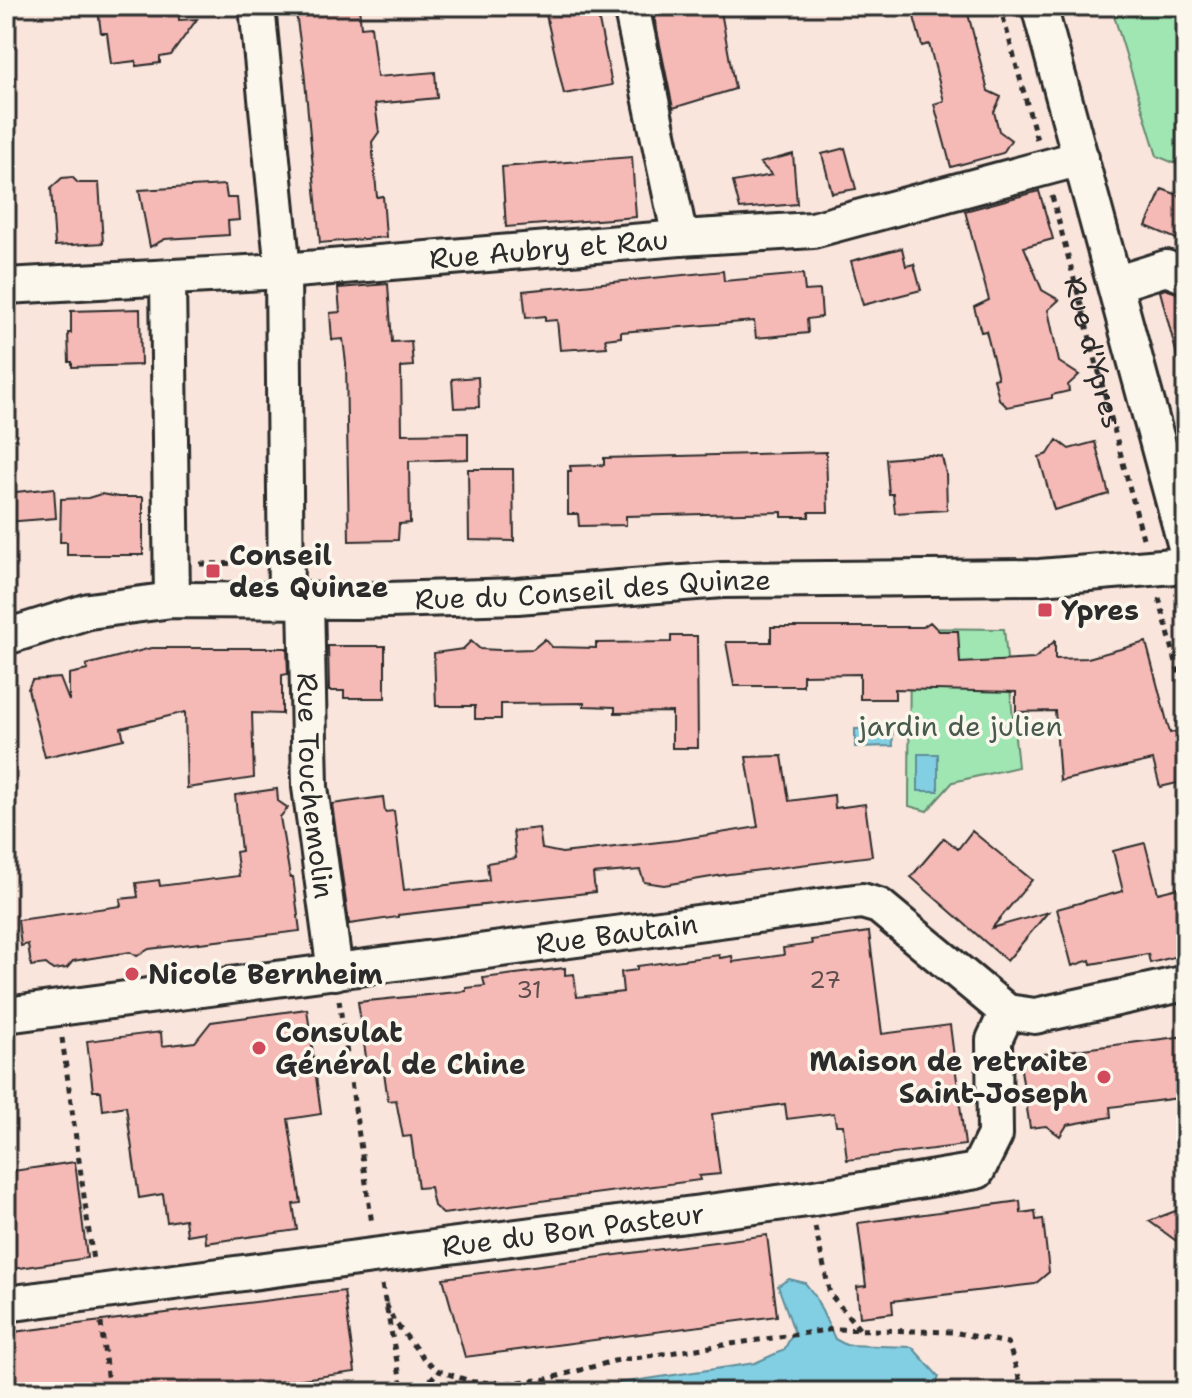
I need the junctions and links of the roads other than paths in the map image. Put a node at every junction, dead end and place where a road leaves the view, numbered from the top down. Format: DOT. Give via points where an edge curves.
graph roads {
  1 [pos="257,6"];
  2 [pos="631,6"];
  3 [pos="1039,6"];
  4 [pos="1081,158"];
  5 [pos="680,238"];
  6 [pos="283,271"];
  7 [pos="1186,276"];
  8 [pos="168,279"];
  9 [pos="1115,284"];
  10 [pos="6,286"];
  11 [pos="1186,547"];
  12 [pos="1169,567"];
  13 [pos="172,600"];
  14 [pos="296,600"];
  15 [pos="6,637"];
  16 [pos="335,972"];
  17 [pos="1186,983"];
  18 [pos="1007,1012"];
  19 [pos="6,1015"];
  20 [pos="6,1304"];
  1 -- 6 [label="street, Rue Touchemolin"];
  2 -- 5 [label="street"];
  3 -- 4 [label="street, Rue d'Ypres"];
  4 -- 5 [label="street, Rue Aubry et Rau" via="813,230"];
  4 -- 9 [label="street, Rue d'Ypres"];
  5 -- 6 [label="street, Rue Aubry et Rau"];
  6 -- 8 [label="street, Rue Aubry et Rau"];
  6 -- 14 [label="street, Rue Touchemolin"];
  7 -- 9 [label="street, Rue d'Ypres" via="1166,268"];
  8 -- 10 [label="street, Rue Aubry et Rau"];
  8 -- 13 [label="street"];
  9 -- 11 [label="street, Rue d'Ypres"];
  12 -- 14 [label="street, Rue du Conseil des Quinze" via="1040,577 722,580 517,596"];
  13 -- 14 [label="street, Rue du Conseil des Quinze"];
  13 -- 15 [label="street, Rue du Conseil des Quinze" via="89,611"];
  14 -- 16 [label="street, Rue Touchemolin" via="310,787"];
  16 -- 18 [label="street, Rue Bautain" via="862,901 879,906"];
  16 -- 19 [label="street, Rue Bautain"];
  17 -- 18 [label="street" via="1035,1016"];
  18 -- 20 [label="street, Rue du Bon Pasteur" via="994,1040 995,1135 977,1171 808,1199"];
}
